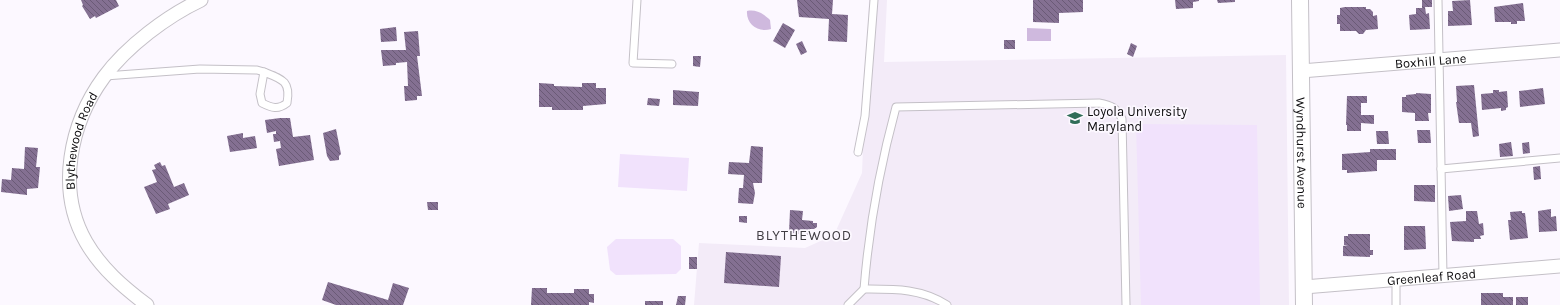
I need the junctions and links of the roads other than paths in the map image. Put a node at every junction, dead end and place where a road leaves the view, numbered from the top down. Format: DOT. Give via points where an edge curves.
graph roads {
  1 [pos="201,0"];
  2 [pos="637,0"];
  3 [pos="874,0"];
  4 [pos="1300,0"];
  5 [pos="1438,0"];
  6 [pos="1560,50"];
  7 [pos="1439,60"];
  8 [pos="672,64"];
  9 [pos="1301,71"];
  10 [pos="264,72"];
  11 [pos="105,76"];
  12 [pos="858,152"];
  13 [pos="1560,158"];
  14 [pos="1441,169"];
  15 [pos="1560,266"];
  16 [pos="1443,276"];
  17 [pos="1396,280"];
  18 [pos="1304,287"];
  19 [pos="864,288"];
  20 [pos="147,305"];
  21 [pos="848,305"];
  22 [pos="947,305"];
  23 [pos="1126,305"];
  24 [pos="1304,305"];
  25 [pos="1396,305"];
  1 -- 11 [label="street, Blythewood Road" via="164,22 131,49"];
  2 -- 8 [label="lane" via="633,63"];
  3 -- 12 [label="lane" via="866,116"];
  4 -- 9 [label="street, Wyndhurst Avenue"];
  5 -- 7 [label="lane"];
  6 -- 7 [label="street, Boxhill Lane"];
  7 -- 9 [label="street, Boxhill Lane"];
  7 -- 14 [label="lane"];
  9 -- 18 [label="street, Wyndhurst Avenue"];
  10 -- 10 [label="lane" via="282,79 287,86 288,103 281,108 272,108 262,103 260,94"];
  10 -- 11 [label="lane" via="200,68"];
  11 -- 20 [label="street, Blythewood Road" via="88,107 76,137 70,170 71,200 79,227 97,258 113,277"];
  13 -- 14 [label="lane"];
  14 -- 16 [label="lane"];
  15 -- 16 [label="street, Greenleaf Road"];
  16 -- 17 [label="street, Greenleaf Road"];
  17 -- 18 [label="street, Greenleaf Road"];
  17 -- 25 [label="lane"];
  18 -- 24 [label="street, Wyndhurst Avenue"];
  19 -- 21 [label="lane"];
  19 -- 22 [label="lane" via="918,292"];
  19 -- 23 [label="lane" via="876,193 896,107 1098,103 1111,105 1122,119"];
}
